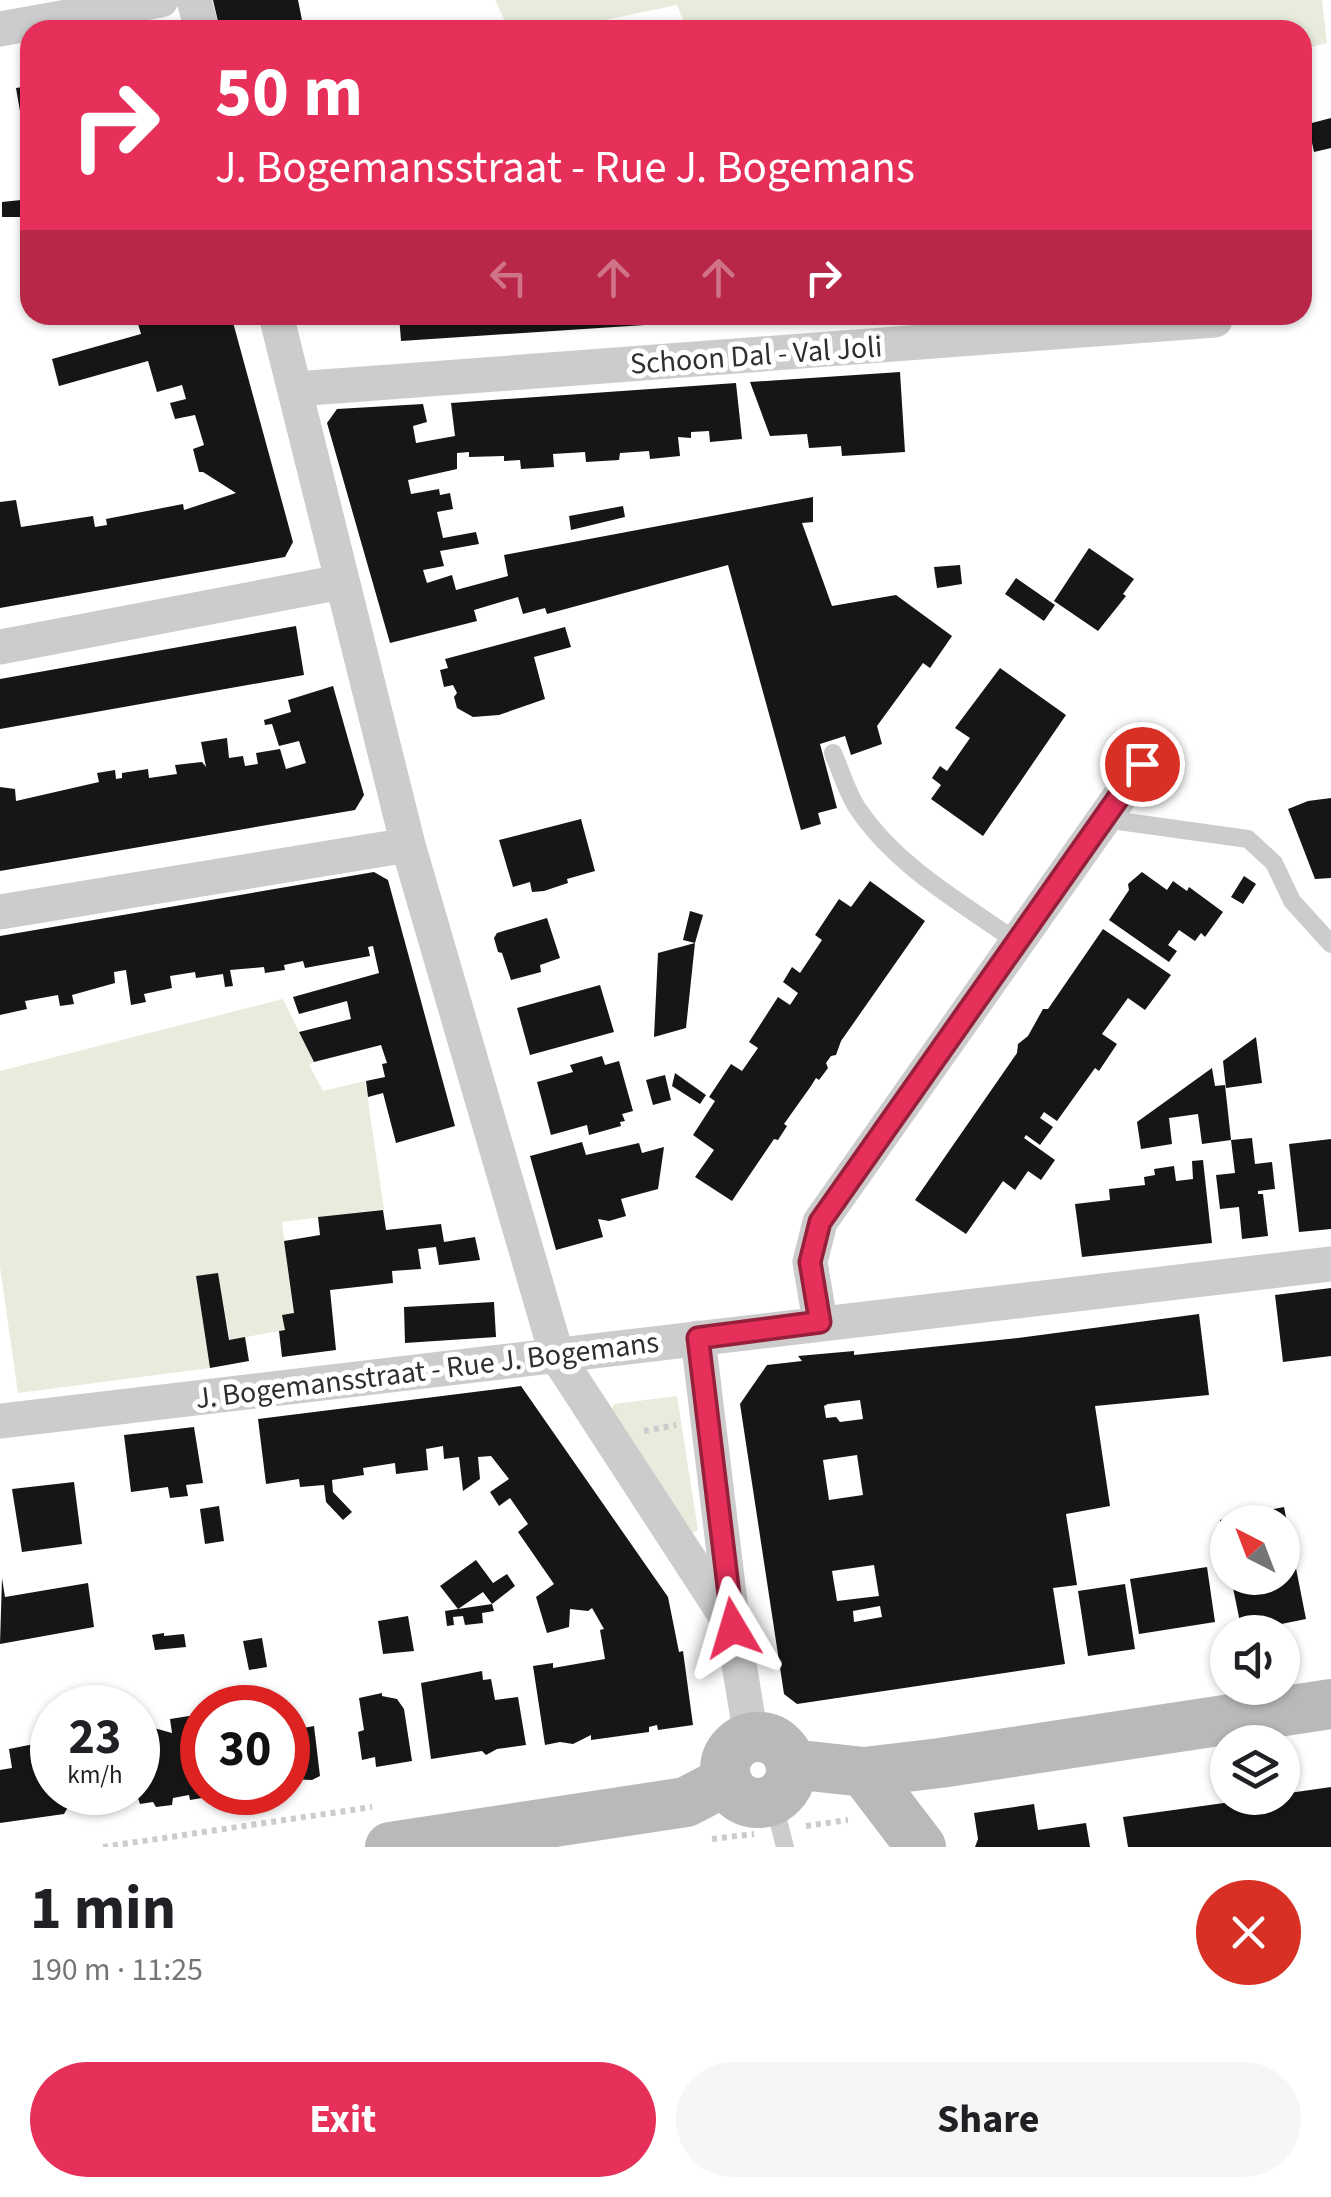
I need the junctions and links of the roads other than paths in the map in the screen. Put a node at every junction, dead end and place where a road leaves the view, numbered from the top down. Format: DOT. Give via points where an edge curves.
graph roads {
  1 [pos="161,0"];
  2 [pos="50,20"];
  3 [pos="279,325"];
  4 [pos="1149,325"];
  5 [pos="296,389"];
  6 [pos="341,582"];
  7 [pos="0,647"];
  8 [pos="833,753"];
  9 [pos="1142,764"];
  10 [pos="1104,819"];
  11 [pos="408,845"];
  12 [pos="0,912"];
  13 [pos="1017,942"];
  14 [pos="1331,944"];
  15 [pos="1331,1264"];
  16 [pos="820,1322"];
  17 [pos="698,1338"];
  18 [pos="557,1356"];
  19 [pos="0,1420"];
  20 [pos="733,1628"];
  21 [pos="1331,1704"];
  22 [pos="772,1767"];
  23 [pos="864,1772"];
  24 [pos="390,1847"];
  25 [pos="785,1847"];
  26 [pos="921,1847"];
  1 -- 2 [label="street"];
  3 -- 5 [label="street"];
  4 -- 5 [label="street, Schoon Dal - Val Joli"];
  5 -- 6 [label="street"];
  6 -- 7 [label="street"];
  6 -- 11 [label="street"];
  8 -- 13 [label="lane" via="857,808 883,839 912,868"];
  9 -- 10 [label="street"];
  10 -- 13 [label="street"];
  10 -- 14 [label="lane" via="1248,839 1274,863 1292,901"];
  11 -- 12 [label="street"];
  11 -- 18 [label="street"];
  13 -- 16 [label="street" via="820,1222 810,1262"];
  15 -- 16 [label="street, J. Bogemansstraat - Rue J. Bogemans"];
  16 -- 17 [label="street, J. Bogemansstraat - Rue J. Bogemans"];
  17 -- 18 [label="street, J. Bogemansstraat - Rue J. Bogemans"];
  17 -- 20 [label="street"];
  18 -- 19 [label="street, J. Bogemansstraat - Rue J. Bogemans"];
  18 -- 20 [label="street"];
  20 -- 22 [label="street" via="749,1706"];
  21 -- 23 [label="street"];
  22 -- 23 [label="street"];
  22 -- 24 [label="street" via="730,1750 726,1781 686,1802"];
  22 -- 25 [label="lane"];
  23 -- 26 [label="street"];
}
